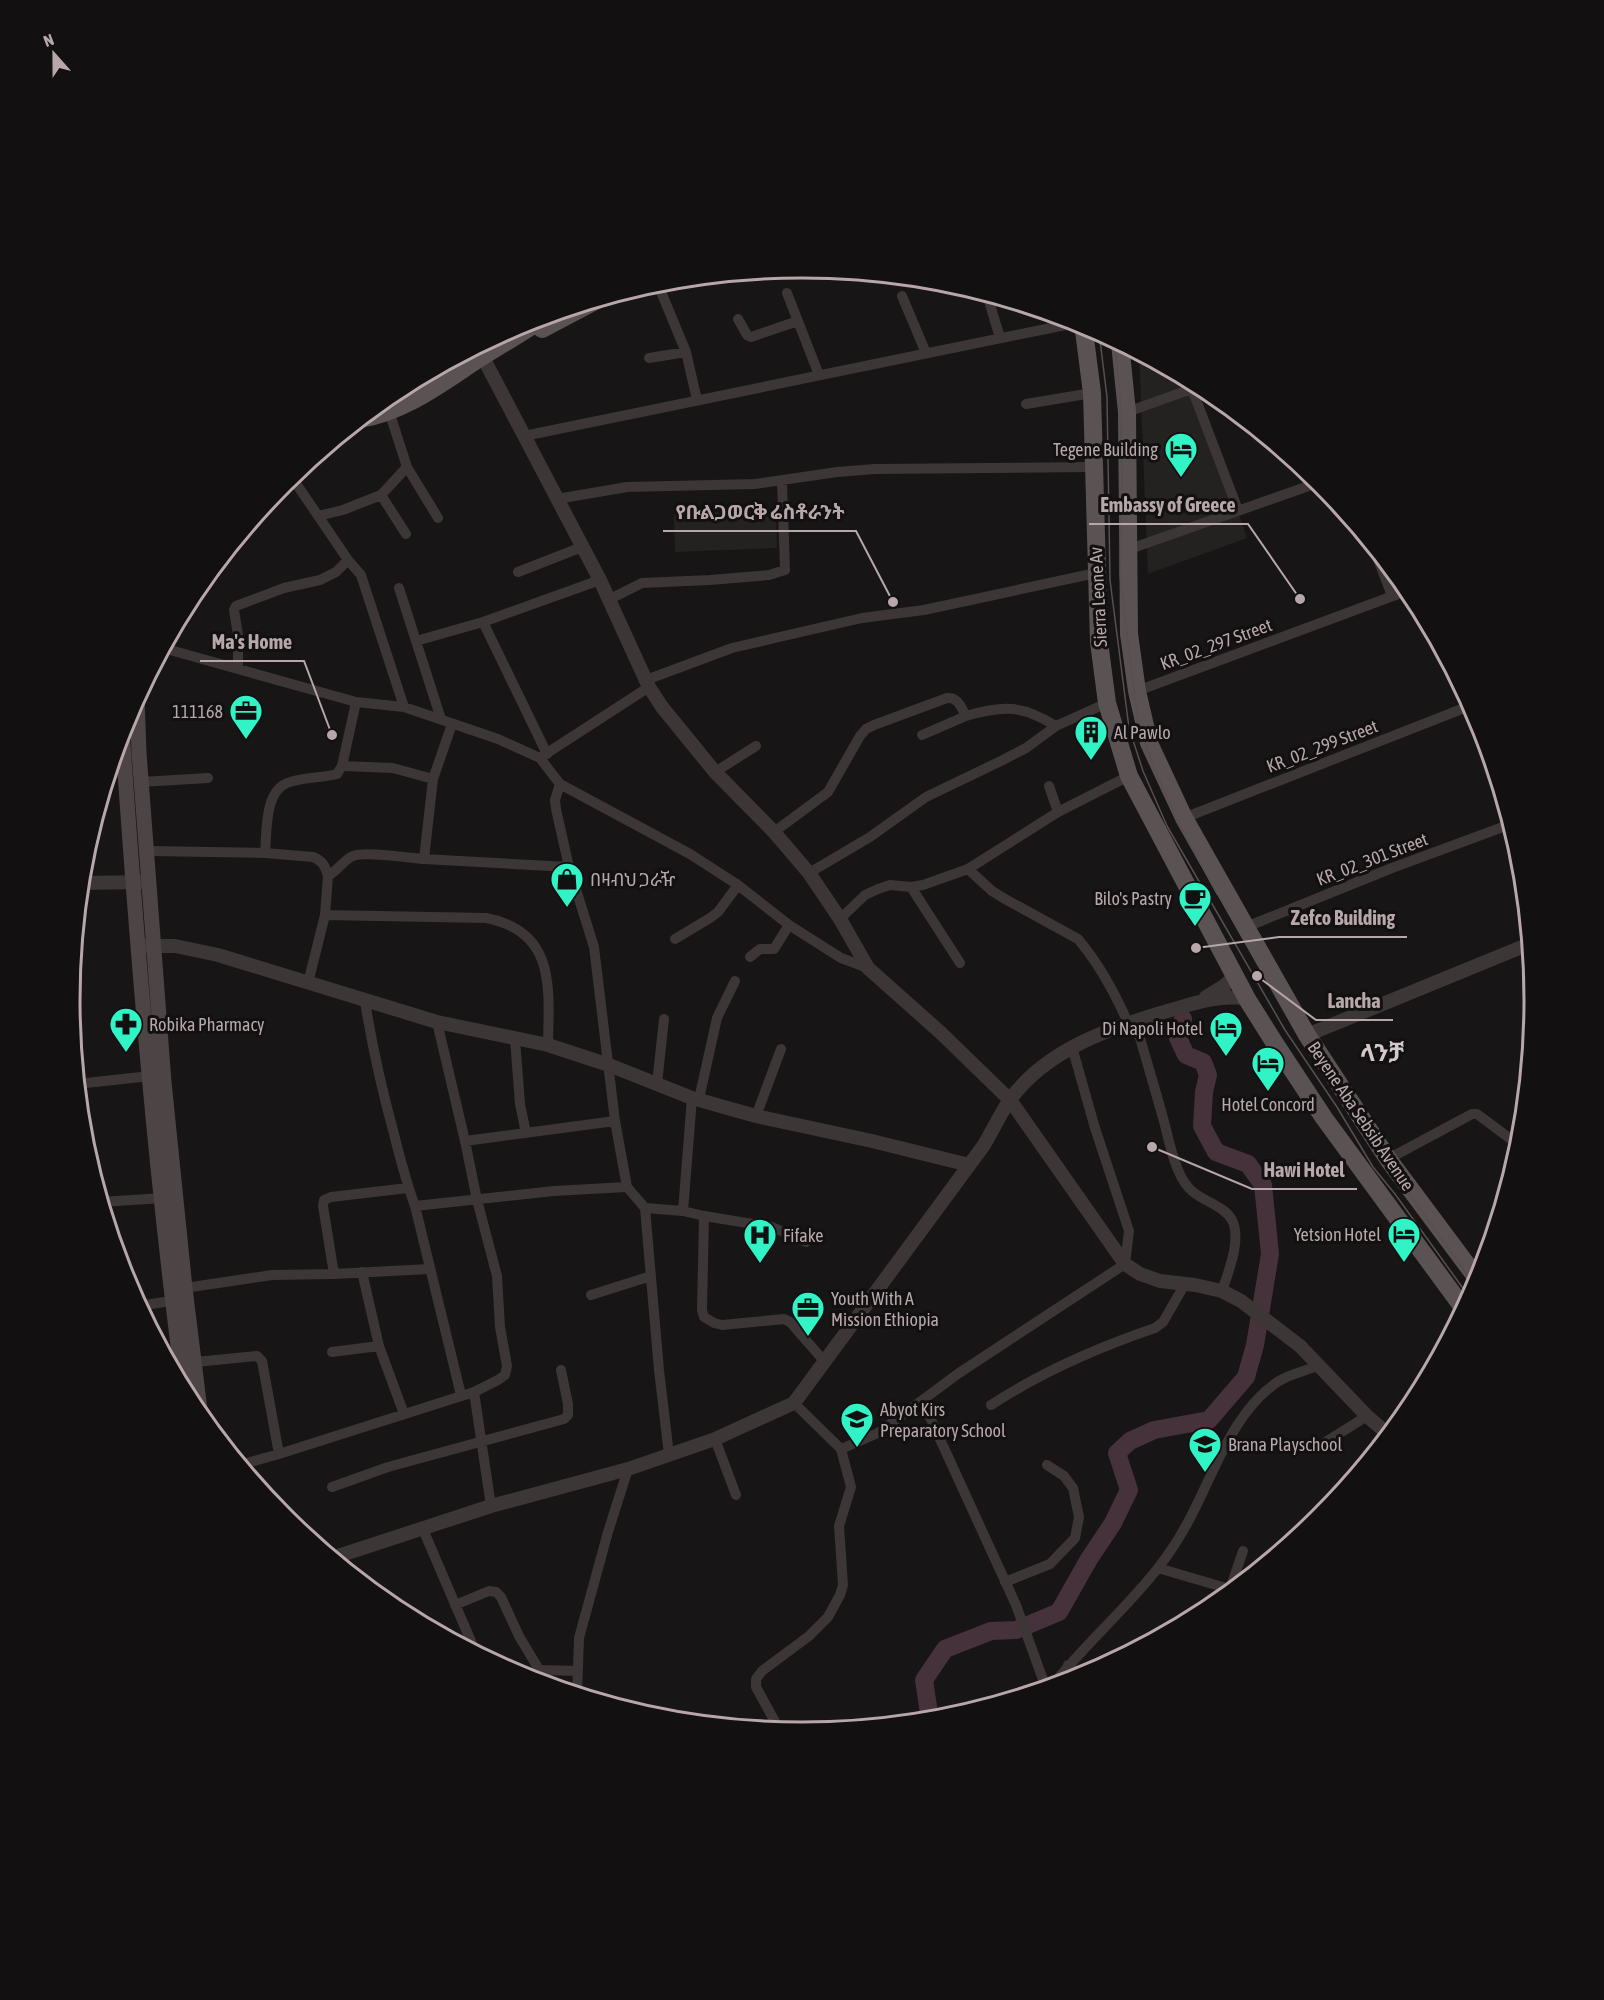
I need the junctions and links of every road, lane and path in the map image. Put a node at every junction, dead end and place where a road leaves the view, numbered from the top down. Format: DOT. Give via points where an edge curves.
graph roads {
  1 [pos="661,291"];
  2 [pos="787,293"];
  3 [pos="902,296"];
  4 [pos="989,302"];
  5 [pos="561,319"];
  6 [pos="738,319"];
  7 [pos="798,321"];
  8 [pos="1063,326"];
  9 [pos="522,334"];
  10 [pos="1084,335"];
  11 [pos="1000,338"];
  12 [pos="1121,351"];
  13 [pos="686,352"];
  14 [pos="481,353"];
  15 [pos="926,353"];
  16 [pos="474,356"];
  17 [pos="649,358"];
  18 [pos="819,375"];
  19 [pos="1189,390"];
  20 [pos="1092,393"];
  21 [pos="1199,396"];
  22 [pos="697,400"];
  23 [pos="1026,404"];
  24 [pos="389,411"];
  25 [pos="1126,412"];
  26 [pos="381,413"];
  27 [pos="524,436"];
  28 [pos="407,467"];
  29 [pos="1094,467"];
  30 [pos="782,481"];
  31 [pos="296,484"];
  32 [pos="1309,486"];
  33 [pos="381,495"];
  34 [pos="557,499"];
  35 [pos="1238,510"];
  36 [pos="318,516"];
  37 [pos="438,518"];
  38 [pos="406,534"];
  39 [pos="582,547"];
  40 [pos="1127,550"];
  41 [pos="348,560"];
  42 [pos="1382,570"];
  43 [pos="518,572"];
  44 [pos="1096,573"];
  45 [pos="600,580"];
  46 [pos="399,588"];
  47 [pos="1399,594"];
  48 [pos="1392,596"];
  49 [pos="608,600"];
  50 [pos="483,622"];
  51 [pos="416,641"];
  52 [pos="170,650"];
  53 [pos="238,668"];
  54 [pos="647,684"];
  55 [pos="1137,691"];
  56 [pos="356,702"];
  57 [pos="1107,703"];
  58 [pos="404,706"];
  59 [pos="1462,706"];
  60 [pos="138,715"];
  61 [pos="966,716"];
  62 [pos="447,721"];
  63 [pos="1056,726"];
  64 [pos="922,735"];
  65 [pos="756,746"];
  66 [pos="124,753"];
  67 [pos="543,756"];
  68 [pos="342,766"];
  69 [pos="715,772"];
  70 [pos="1128,776"];
  71 [pos="208,778"];
  72 [pos="433,779"];
  73 [pos="141,782"];
  74 [pos="560,784"];
  75 [pos="1048,786"];
  76 [pos="1058,812"];
  77 [pos="1184,818"];
  78 [pos="1154,826"];
  79 [pos="1503,827"];
  80 [pos="774,832"];
  81 [pos="148,851"];
  82 [pos="265,853"];
  83 [pos="424,859"];
  84 [pos="569,867"];
  85 [pos="968,869"];
  86 [pos="809,873"];
  87 [pos="328,876"];
  88 [pos="149,882"];
  89 [pos="132,883"];
  90 [pos="89,884"];
  91 [pos="738,885"];
  92 [pos="911,887"];
  93 [pos="325,915"];
  94 [pos="840,919"];
  95 [pos="789,925"];
  96 [pos="1246,927"];
  97 [pos="675,939"];
  98 [pos="138,946"];
  99 [pos="154,946"];
  100 [pos="1522,947"];
  101 [pos="750,957"];
  102 [pos="960,963"];
  103 [pos="868,968"];
  104 [pos="1236,976"];
  105 [pos="735,981"];
  106 [pos="308,983"];
  107 [pos="1247,999"];
  108 [pos="365,1001"];
  109 [pos="1191,1004"];
  110 [pos="664,1019"];
  111 [pos="437,1022"];
  112 [pos="1132,1022"];
  113 [pos="1307,1035"];
  114 [pos="515,1039"];
  115 [pos="548,1045"];
  116 [pos="1072,1047"];
  117 [pos="781,1049"];
  118 [pos="609,1065"];
  119 [pos="150,1076"];
  120 [pos="85,1083"];
  121 [pos="657,1084"];
  122 [pos="696,1098"];
  123 [pos="1010,1100"];
  124 [pos="756,1116"];
  125 [pos="615,1121"];
  126 [pos="526,1133"];
  127 [pos="1511,1139"];
  128 [pos="465,1141"];
  129 [pos="1388,1159"];
  130 [pos="969,1165"];
  131 [pos="627,1187"];
  132 [pos="408,1188"];
  133 [pos="162,1198"];
  134 [pos="477,1200"];
  135 [pos="109,1202"];
  136 [pos="415,1206"];
  137 [pos="645,1208"];
  138 [pos="683,1211"];
  139 [pos="704,1216"];
  140 [pos="806,1242"];
  141 [pos="1125,1264"];
  142 [pos="429,1269"];
  143 [pos="1472,1271"];
  144 [pos="362,1272"];
  145 [pos="333,1274"];
  146 [pos="651,1276"];
  147 [pos="1185,1284"];
  148 [pos="1222,1291"];
  149 [pos="591,1295"];
  150 [pos="182,1296"];
  151 [pos="1458,1301"];
  152 [pos="147,1304"];
  153 [pos="379,1346"];
  154 [pos="332,1352"];
  155 [pos="196,1362"];
  156 [pos="825,1362"];
  157 [pos="179,1366"];
  158 [pos="1317,1366"];
  159 [pos="561,1370"];
  160 [pos="474,1392"];
  161 [pos="461,1395"];
  162 [pos="199,1398"];
  163 [pos="922,1401"];
  164 [pos="794,1403"];
  165 [pos="991,1405"];
  166 [pos="404,1414"];
  167 [pos="1367,1416"];
  168 [pos="1383,1429"];
  169 [pos="715,1439"];
  170 [pos="481,1440"];
  171 [pos="1322,1445"];
  172 [pos="841,1449"];
  173 [pos="279,1454"];
  174 [pos="669,1455"];
  175 [pos="247,1462"];
  176 [pos="1047,1465"];
  177 [pos="628,1469"];
  178 [pos="332,1487"];
  179 [pos="736,1495"];
  180 [pos="491,1506"];
  181 [pos="422,1527"];
  182 [pos="1243,1551"];
  183 [pos="340,1555"];
  184 [pos="1158,1568"];
  185 [pos="1235,1578"];
  186 [pos="1005,1582"];
  187 [pos="1223,1587"];
  188 [pos="455,1605"];
  189 [pos="471,1642"];
  190 [pos="1068,1665"];
  191 [pos="1073,1670"];
  192 [pos="577,1671"];
  193 [pos="1061,1674"];
  194 [pos="1043,1681"];
  195 [pos="577,1686"];
  196 [pos="775,1721"];
  1 -- 13 [label="street"];
  2 -- 7 [label="street"];
  3 -- 15 [label="street"];
  4 -- 11 [label="street"];
  5 -- 9 [label="main road" via="537,332"];
  6 -- 7 [label="street" via="751,337"];
  7 -- 18 [label="street"];
  8 -- 11 [label="street"];
  10 -- 20 [label="main road, Sierra Leone Av"];
  11 -- 15 [label="street"];
  12 -- 25 [label="main road, Sierra Leone Av"];
  13 -- 17 [label="street"];
  13 -- 22 [label="street"];
  14 -- 27 [label="street"];
  15 -- 18 [label="street"];
  16 -- 24 [label="main road" via="443,384"];
  18 -- 22 [label="street"];
  19 -- 25 [label="street"];
  20 -- 23 [label="street"];
  20 -- 29 [label="main road, Sierra Leone Av"];
  21 -- 35 [label="street"];
  22 -- 27 [label="street"];
  24 -- 26 [label="main road"];
  24 -- 28 [label="street"];
  25 -- 40 [label="main road, Sierra Leone Av"];
  27 -- 34 [label="street"];
  28 -- 33 [label="street"];
  28 -- 37 [label="street"];
  29 -- 30 [label="street" via="875,469"];
  29 -- 44 [label="main road, Sierra Leone Av"];
  30 -- 34 [label="street" via="627,487"];
  30 -- 49 [label="street" via="785,570 769,575 642,583"];
  31 -- 36 [label="street"];
  32 -- 35 [label="street"];
  33 -- 36 [label="street"];
  33 -- 38 [label="street"];
  34 -- 39 [label="street"];
  35 -- 40 [label="street"];
  36 -- 41 [label="street"];
  39 -- 43 [label="street"];
  39 -- 45 [label="street"];
  40 -- 55 [label="main road, Sierra Leone Av" via="1129,634"];
  41 -- 53 [label="street" via="320,580 284,588 236,606"];
  41 -- 58 [label="street" via="361,575"];
  42 -- 48 [label="street"];
  44 -- 54 [label="street" via="743,645 693,661"];
  44 -- 57 [label="main road, Sierra Leone Av"];
  45 -- 49 [label="street"];
  45 -- 50 [label="street"];
  46 -- 51 [label="street"];
  47 -- 48 [label="street, KR_02_297 Street"];
  48 -- 55 [label="street, KR_02_297 Street"];
  49 -- 54 [label="street"];
  50 -- 51 [label="street"];
  50 -- 67 [label="street"];
  51 -- 62 [label="street"];
  52 -- 53 [label="street"];
  53 -- 56 [label="street"];
  54 -- 67 [label="street"];
  54 -- 69 [label="street"];
  55 -- 77 [label="main road, Sierra Leone Av" via="1149,743"];
  56 -- 58 [label="street"];
  56 -- 68 [label="street"];
  57 -- 63 [label="street"];
  57 -- 70 [label="main road, Sierra Leone Av"];
  58 -- 62 [label="street"];
  59 -- 77 [label="street, KR_02_299 Street"];
  60 -- 73 [label="main road"];
  61 -- 63 [label="street" via="990,709 1017,708"];
  61 -- 64 [label="street"];
  61 -- 80 [label="street" via="957,700 947,698 866,729 828,792"];
  62 -- 67 [label="street"];
  62 -- 72 [label="street"];
  63 -- 86 [label="street" via="1026,748 926,797 870,837"];
  65 -- 69 [label="street"];
  66 -- 89 [label="main road"];
  67 -- 74 [label="street"];
  68 -- 72 [label="street" via="393,768"];
  68 -- 82 [label="street" via="337,774 297,780 280,788 269,809"];
  69 -- 80 [label="street"];
  70 -- 76 [label="street"];
  70 -- 78 [label="main road, Sierra Leone Av"];
  71 -- 73 [label="street"];
  72 -- 83 [label="street"];
  73 -- 81 [label="main road"];
  74 -- 84 [label="street" via="555,809"];
  74 -- 91 [label="street" via="690,854"];
  75 -- 76 [label="street"];
  76 -- 85 [label="street"];
  77 -- 96 [label="main road, Beyene Aba Sebsib Avenue"];
  78 -- 104 [label="main road, Beyene Aba Sebsib Avenue"];
  79 -- 96 [label="street, KR_02_301 Street"];
  80 -- 86 [label="street"];
  81 -- 82 [label="street"];
  81 -- 88 [label="main road"];
  82 -- 87 [label="street" via="313,857 325,866"];
  83 -- 84 [label="street"];
  83 -- 87 [label="street" via="358,854"];
  84 -- 118 [label="street" via="594,947"];
  85 -- 92 [label="street"];
  85 -- 112 [label="street" via="992,891 1078,939"];
  86 -- 94 [label="street"];
  87 -- 93 [label="street"];
  88 -- 89 [label="street"];
  88 -- 99 [label="main road"];
  89 -- 90 [label="street"];
  89 -- 98 [label="main road"];
  91 -- 95 [label="street"];
  91 -- 97 [label="street" via="718,912"];
  92 -- 94 [label="street" via="890,885 878,889"];
  92 -- 102 [label="street"];
  93 -- 106 [label="street"];
  93 -- 115 [label="street" via="486,918 503,921 521,931 534,941 541,954 547,981"];
  94 -- 103 [label="street"];
  95 -- 101 [label="street" via="774,948 760,950"];
  95 -- 103 [label="street" via="841,958"];
  96 -- 113 [label="main road, Beyene Aba Sebsib Avenue"];
  98 -- 99 [label="street"];
  98 -- 119 [label="main road"];
  99 -- 106 [label="street" via="207,953"];
  99 -- 150 [label="main road"];
  100 -- 113 [label="street"];
  103 -- 123 [label="street"];
  104 -- 107 [label="main road, Beyene Aba Sebsib Avenue"];
  104 -- 109 [label="street"];
  105 -- 122 [label="street" via="717,1018"];
  106 -- 108 [label="street"];
  107 -- 109 [label="street" via="1227,997"];
  107 -- 151 [label="main road, Beyene Aba Sebsib Avenue" via="1324,1118"];
  108 -- 111 [label="street"];
  108 -- 132 [label="street" via="372,1045"];
  109 -- 112 [label="street"];
  110 -- 121 [label="street"];
  111 -- 114 [label="street"];
  111 -- 128 [label="street"];
  112 -- 116 [label="street"];
  112 -- 148 [label="street" via="1174,1160 1187,1187 1232,1220 1234,1252"];
  113 -- 129 [label="main road, Beyene Aba Sebsib Avenue"];
  114 -- 115 [label="street"];
  114 -- 126 [label="street"];
  115 -- 118 [label="street"];
  116 -- 123 [label="street" via="1032,1077"];
  116 -- 141 [label="street" via="1129,1231"];
  117 -- 124 [label="street"];
  118 -- 121 [label="street"];
  118 -- 125 [label="street"];
  119 -- 120 [label="street"];
  119 -- 133 [label="main road"];
  121 -- 122 [label="street"];
  122 -- 124 [label="street"];
  122 -- 138 [label="street"];
  123 -- 130 [label="street"];
  123 -- 141 [label="street"];
  124 -- 130 [label="street"];
  125 -- 126 [label="street"];
  125 -- 131 [label="street"];
  126 -- 128 [label="street"];
  127 -- 129 [label="street" via="1472,1114"];
  128 -- 134 [label="street"];
  129 -- 143 [label="main road, Beyene Aba Sebsib Avenue"];
  130 -- 156 [label="street"];
  131 -- 134 [label="street"];
  131 -- 137 [label="street"];
  132 -- 136 [label="street"];
  132 -- 145 [label="street" via="324,1200"];
  133 -- 135 [label="street"];
  133 -- 150 [label="main road"];
  134 -- 136 [label="street"];
  134 -- 160 [label="street" via="497,1276 507,1366 505,1375"];
  136 -- 142 [label="street"];
  137 -- 138 [label="street"];
  137 -- 146 [label="street"];
  138 -- 139 [label="street"];
  139 -- 140 [label="street" via="772,1227"];
  139 -- 156 [label="street" via="704,1317 722,1325 784,1319"];
  141 -- 147 [label="street" via="1160,1281"];
  141 -- 163 [label="street"];
  142 -- 144 [label="street"];
  142 -- 161 [label="street"];
  144 -- 145 [label="street"];
  144 -- 153 [label="street"];
  145 -- 150 [label="street" via="272,1275"];
  146 -- 149 [label="street"];
  146 -- 174 [label="street"];
  147 -- 148 [label="street"];
  147 -- 165 [label="street" via="1163,1322 1155,1328 1079,1356"];
  148 -- 158 [label="street" via="1300,1346"];
  150 -- 152 [label="street"];
  150 -- 155 [label="main road"];
  150 -- 157 [label="main road"];
  153 -- 154 [label="street"];
  153 -- 166 [label="street"];
  155 -- 162 [label="main road"];
  155 -- 173 [label="street" via="257,1356 262,1361"];
  156 -- 164 [label="street"];
  158 -- 167 [label="street"];
  158 -- 184 [label="street" via="1280,1381 1245,1415 1188,1523"];
  159 -- 170 [label="street" via="568,1404 564,1419"];
  160 -- 161 [label="street"];
  160 -- 170 [label="street"];
  161 -- 166 [label="street"];
  163 -- 172 [label="street" via="878,1433"];
  163 -- 186 [label="street"];
  164 -- 169 [label="street"];
  164 -- 172 [label="street"];
  166 -- 173 [label="street"];
  167 -- 168 [label="street"];
  167 -- 171 [label="street"];
  169 -- 174 [label="street"];
  169 -- 179 [label="street"];
  170 -- 178 [label="street"];
  170 -- 180 [label="street"];
  172 -- 196 [label="street" via="851,1483 839,1526 843,1585 828,1617 756,1679 756,1687"];
  173 -- 175 [label="street"];
  174 -- 177 [label="street"];
  176 -- 186 [label="street" via="1065,1476 1073,1488 1079,1517 1075,1538 1050,1564"];
  177 -- 180 [label="street"];
  177 -- 192 [label="street" via="582,1626"];
  180 -- 181 [label="street"];
  181 -- 183 [label="street"];
  181 -- 188 [label="street"];
  182 -- 185 [label="street"];
  184 -- 187 [label="street"];
  184 -- 190 [label="street"];
  186 -- 194 [label="street"];
  188 -- 189 [label="street"];
  188 -- 192 [label="street" via="489,1591 496,1592 538,1668"];
  190 -- 191 [label="street"];
  190 -- 193 [label="street"];
  192 -- 195 [label="street"];
}
